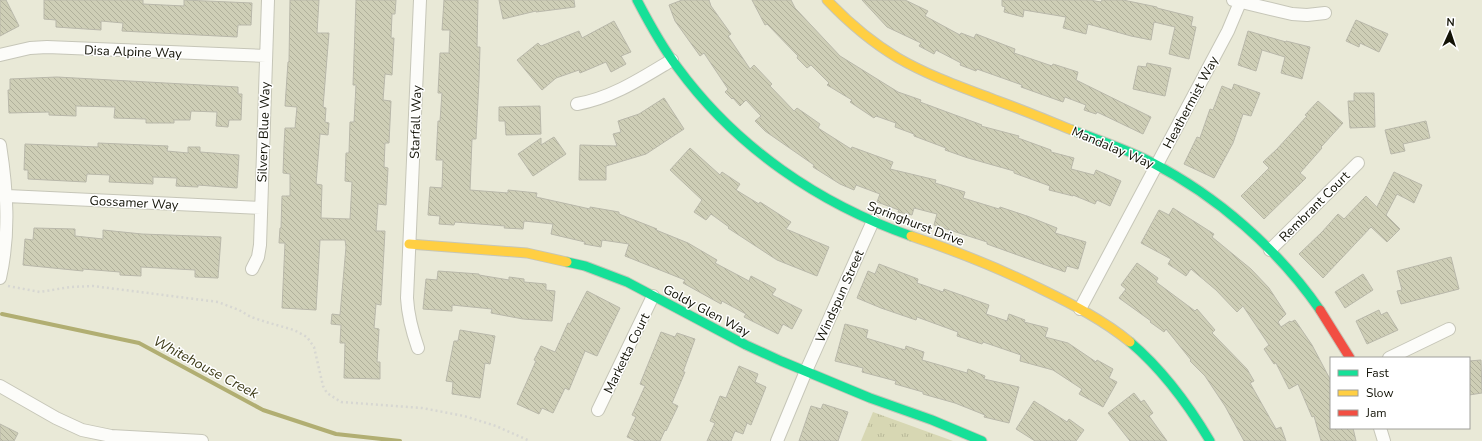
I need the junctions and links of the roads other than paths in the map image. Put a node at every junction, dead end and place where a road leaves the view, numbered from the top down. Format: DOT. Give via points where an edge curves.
graph roads {
  1 [pos="268,0"];
  2 [pos="420,0"];
  3 [pos="637,0"];
  4 [pos="827,0"];
  5 [pos="1238,1"];
  6 [pos="1325,13"];
  7 [pos="0,55"];
  8 [pos="266,56"];
  9 [pos="672,60"];
  10 [pos="577,104"];
  11 [pos="0,145"];
  12 [pos="1358,163"];
  13 [pos="1157,165"];
  14 [pos="7,196"];
  15 [pos="261,208"];
  16 [pos="873,221"];
  17 [pos="409,244"];
  18 [pos="1270,250"];
  19 [pos="252,269"];
  20 [pos="3,282"];
  21 [pos="653,296"];
  22 [pos="1080,309"];
  23 [pos="1449,329"];
  24 [pos="418,348"];
  25 [pos="1349,357"];
  26 [pos="1392,357"];
  27 [pos="806,371"];
  28 [pos="0,386"];
  29 [pos="598,410"];
  30 [pos="1380,429"];
  31 [pos="202,441"];
  32 [pos="777,441"];
  33 [pos="982,441"];
  34 [pos="1210,441"];
  35 [pos="1384,441"];
  1 -- 8 [label="street, Silvery Blue Way"];
  2 -- 17 [label="street, Starfall Way"];
  3 -- 9 [label="street, Springhurst Drive"];
  4 -- 13 [label="street, Mandalay Way" via="860,32 910,65"];
  5 -- 6 [label="street" via="1292,14"];
  5 -- 13 [label="street, Heathermist Way" via="1228,31"];
  7 -- 8 [label="street, Disa Alpine Way" via="47,47"];
  8 -- 15 [label="street, Silvery Blue Way"];
  9 -- 10 [label="street" via="606,96 592,102"];
  9 -- 16 [label="street, Springhurst Drive" via="697,93 720,117 770,162 826,198"];
  11 -- 14 [label="street"];
  12 -- 18 [label="street, Rembrant Court"];
  13 -- 18 [label="street, Mandalay Way" via="1228,212"];
  13 -- 22 [label="street, Heathermist Way"];
  14 -- 15 [label="street, Gossamer Way"];
  14 -- 20 [label="street"];
  15 -- 19 [label="street, Silvery Blue Way" via="260,244 258,257"];
  16 -- 22 [label="street, Springhurst Drive" via="1010,273"];
  16 -- 27 [label="street, Windspun Street"];
  17 -- 21 [label="street, Goldy Glen Way" via="527,253 585,266 627,282"];
  17 -- 24 [label="street, Starfall Way" via="408,313"];
  18 -- 25 [label="street, Mandalay Way" via="1314,301"];
  21 -- 27 [label="street, Goldy Glen Way" via="746,345"];
  21 -- 29 [label="street, Marketta Court"];
  22 -- 34 [label="street, Springhurst Drive" via="1112,328 1157,366 1188,404"];
  23 -- 26 [label="street"];
  27 -- 32 [label="street, Windspun Street"];
  27 -- 33 [label="street, Goldy Glen Way"];
  28 -- 31 [label="street" via="82,430 111,436"];
  30 -- 35 [label="street"];
}
